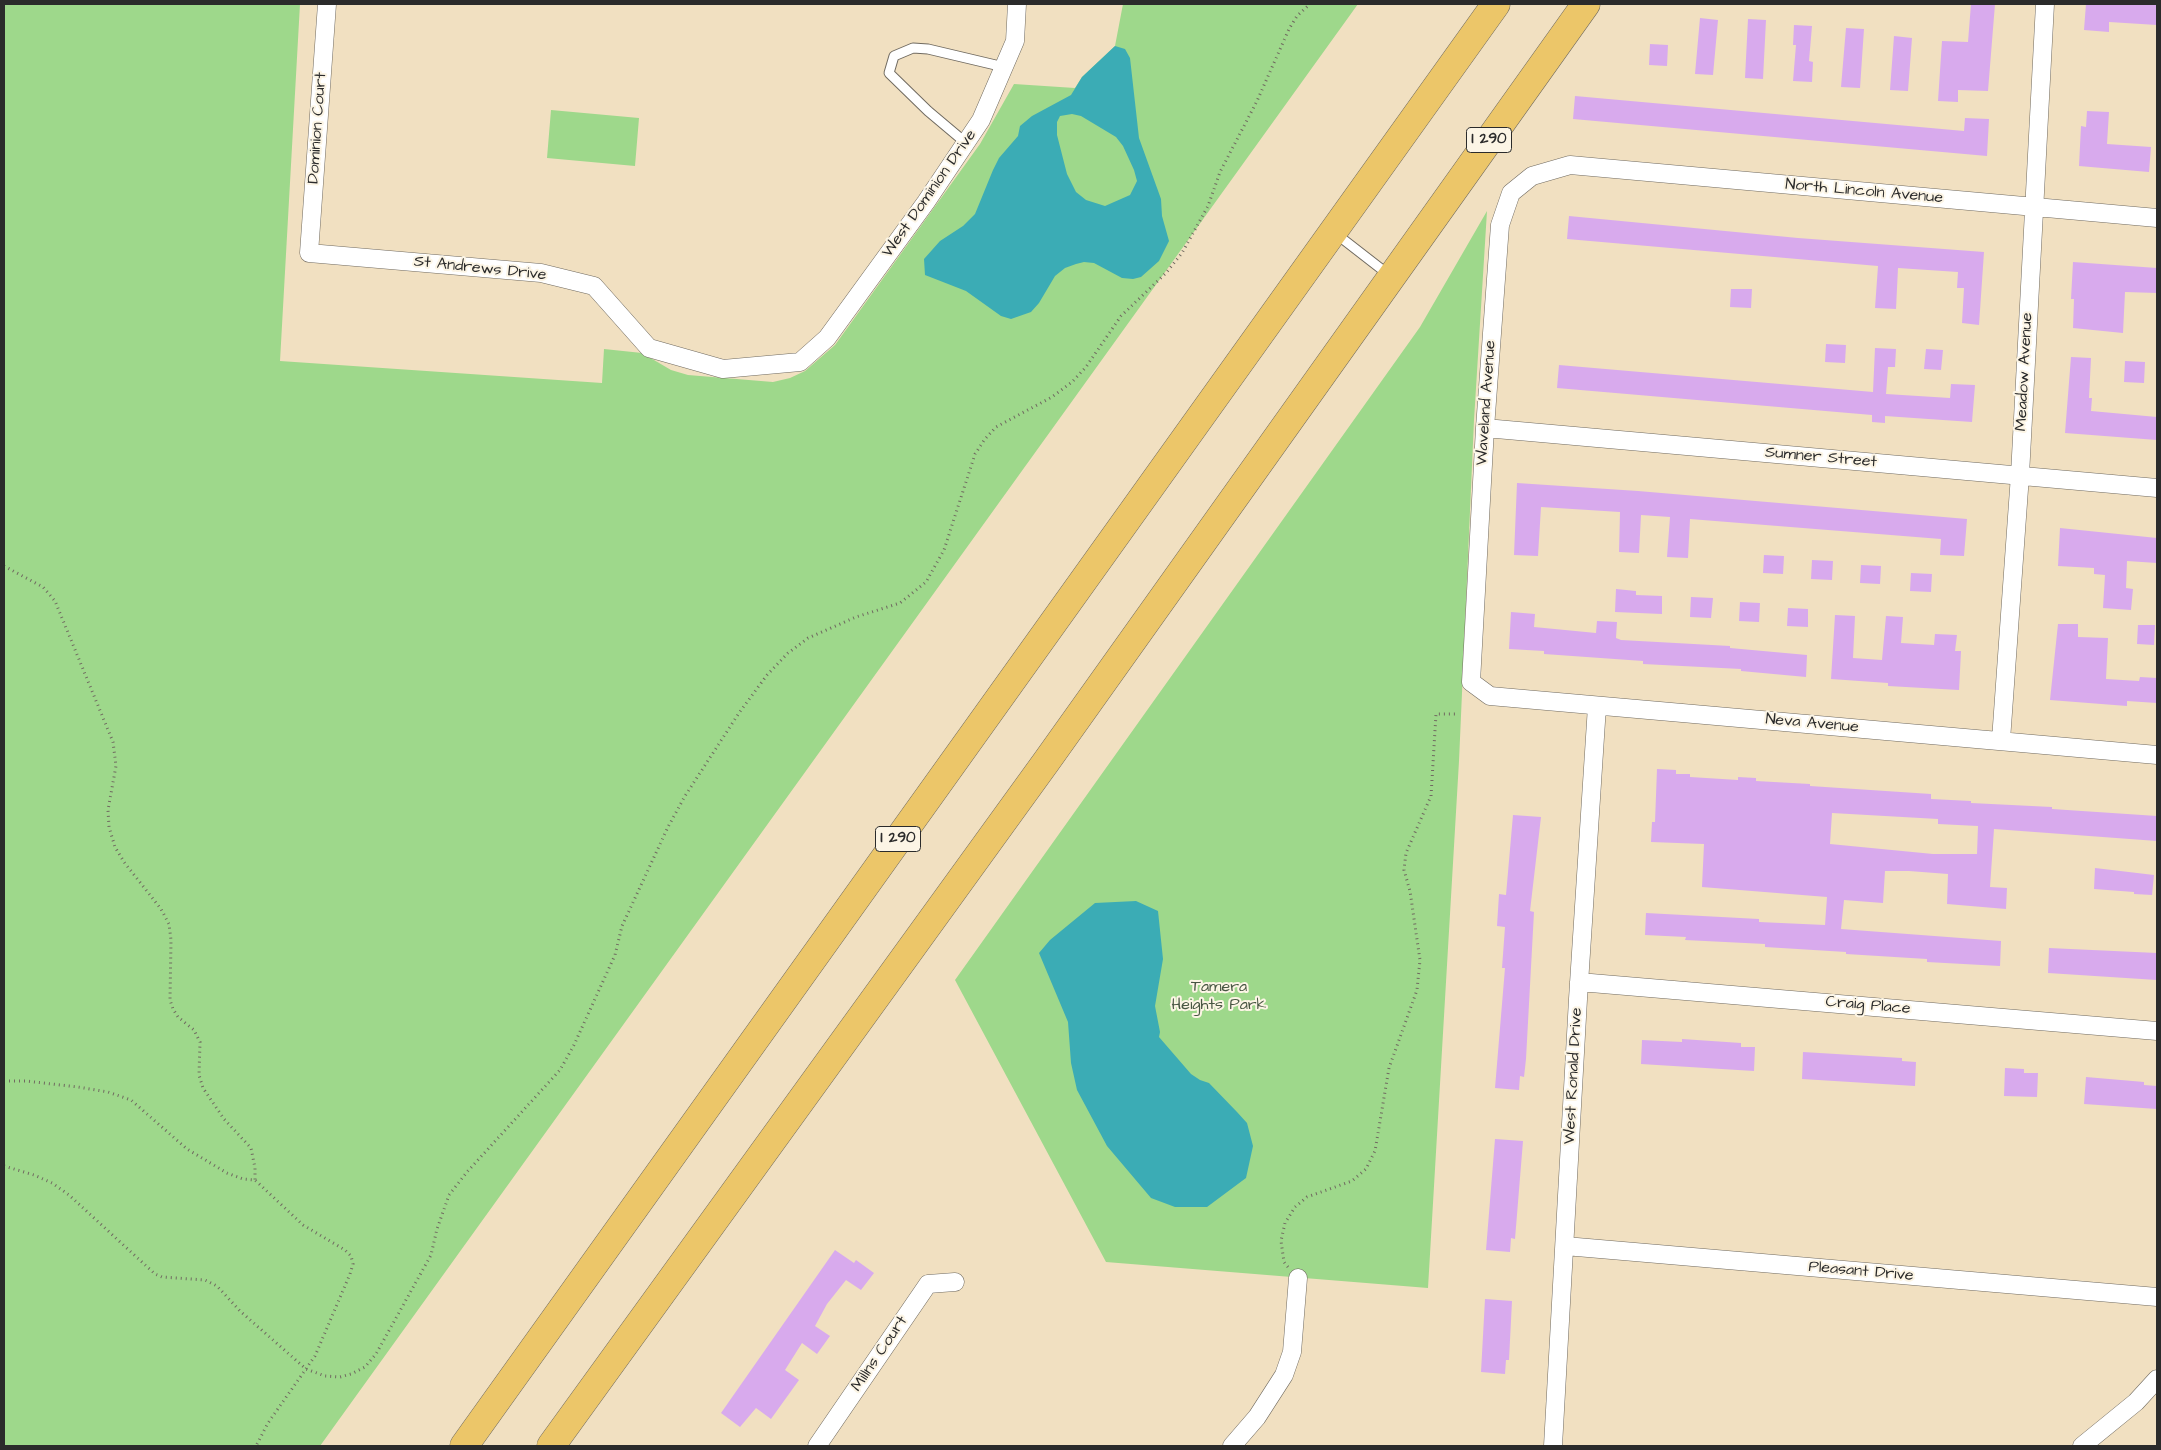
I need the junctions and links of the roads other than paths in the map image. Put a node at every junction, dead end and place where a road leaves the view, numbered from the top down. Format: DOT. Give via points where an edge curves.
graph roads {
  1 [pos="327,4"];
  2 [pos="1017,4"];
  3 [pos="1496,4"];
  4 [pos="1586,4"];
  5 [pos="2045,4"];
  6 [pos="1004,67"];
  7 [pos="966,143"];
  8 [pos="1570,165"];
  9 [pos="2034,207"];
  10 [pos="2157,218"];
  11 [pos="1333,231"];
  12 [pos="309,253"];
  13 [pos="1392,277"];
  14 [pos="800,362"];
  15 [pos="1485,428"];
  16 [pos="2020,475"];
  17 [pos="2157,488"];
  18 [pos="1471,682"];
  19 [pos="1598,706"];
  20 [pos="2001,740"];
  21 [pos="2157,755"];
  22 [pos="1579,982"];
  23 [pos="2157,1031"];
  24 [pos="1565,1246"];
  25 [pos="1298,1278"];
  26 [pos="955,1282"];
  27 [pos="2157,1297"];
  28 [pos="2157,1379"];
  29 [pos="464,1446"];
  30 [pos="552,1446"];
  31 [pos="817,1446"];
  32 [pos="1232,1446"];
  33 [pos="1553,1446"];
  34 [pos="2082,1446"];
  1 -- 12 [label="street, Dominion Court"];
  2 -- 6 [label="street, West Dominion Drive" via="1015,41"];
  3 -- 11 [label="highway, I 290"];
  4 -- 13 [label="highway, I 290"];
  5 -- 9 [label="street, Meadow Avenue"];
  6 -- 7 [label="street, West Dominion Drive" via="981,120"];
  6 -- 7 [label="lane" via="928,49 913,48 894,56 889,73"];
  7 -- 14 [label="street, West Dominion Drive" via="827,338"];
  8 -- 9 [label="street, North Lincoln Avenue"];
  8 -- 15 [label="street, Waveland Avenue" via="1532,176 1512,193 1500,226"];
  9 -- 10 [label="street, North Lincoln Avenue"];
  9 -- 16 [label="street, Meadow Avenue"];
  11 -- 13 [label="lane"];
  11 -- 29 [label="highway, I 290"];
  12 -- 14 [label="street, St Andrews Drive" via="541,273 594,286 649,348 723,369"];
  13 -- 30 [label="highway, I 290"];
  15 -- 16 [label="street, Sumner Street"];
  15 -- 18 [label="street, Waveland Avenue"];
  16 -- 17 [label="street, Sumner Street"];
  16 -- 20 [label="street, Meadow Avenue"];
  18 -- 19 [label="street, Neva Avenue" via="1490,696"];
  19 -- 20 [label="street, Neva Avenue"];
  19 -- 22 [label="street, West Ronald Drive"];
  20 -- 21 [label="street, Neva Avenue"];
  22 -- 23 [label="street, Craig Place"];
  22 -- 24 [label="street, West Ronald Drive"];
  24 -- 27 [label="street, Pleasant Drive"];
  24 -- 33 [label="street, West Ronald Drive"];
  25 -- 32 [label="street" via="1292,1352 1284,1375 1257,1417"];
  26 -- 31 [label="street, Millns Court" via="928,1284"];
  28 -- 34 [label="street" via="2136,1402"];
}
